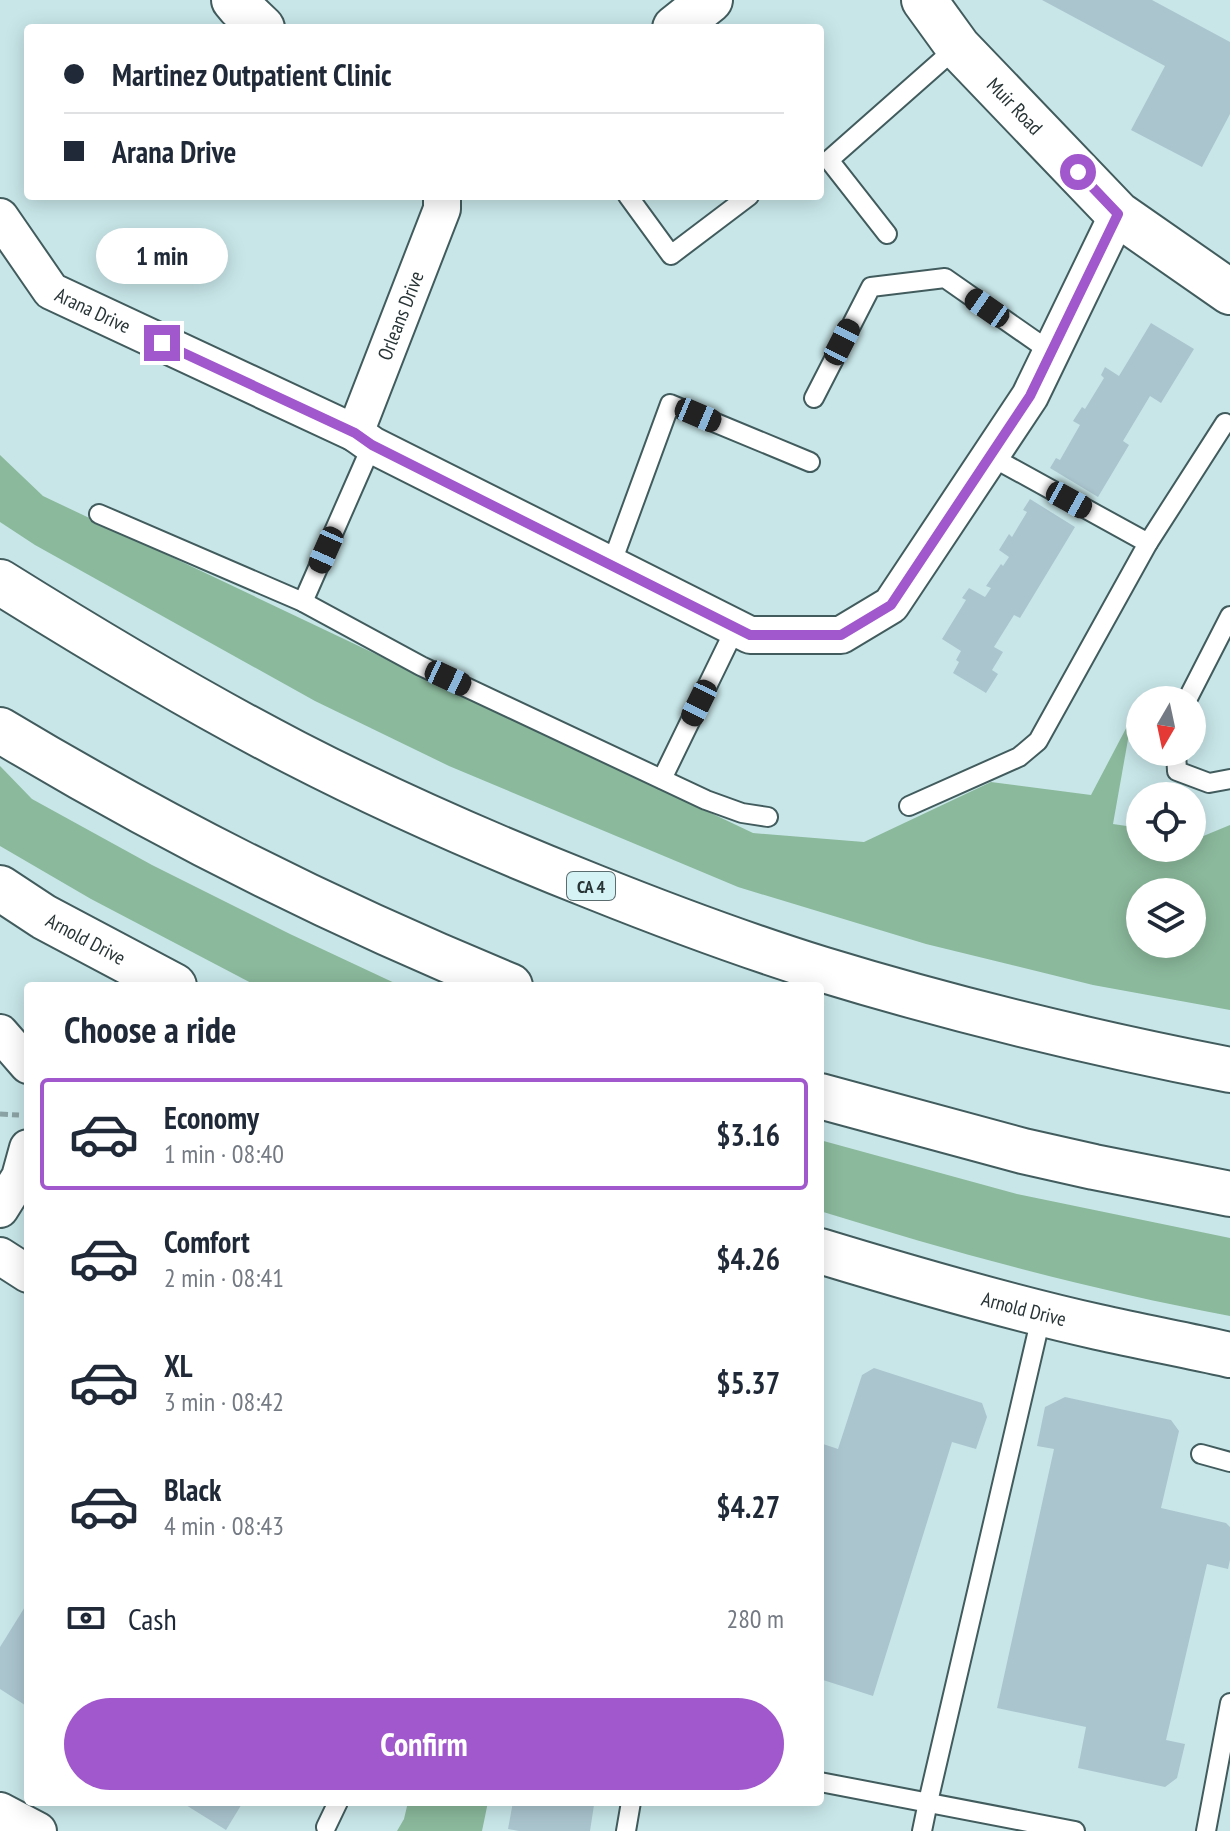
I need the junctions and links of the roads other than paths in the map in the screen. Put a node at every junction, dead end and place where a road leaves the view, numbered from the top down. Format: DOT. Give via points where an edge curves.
graph roads {
  1 [pos="234,0"];
  2 [pos="710,0"];
  3 [pos="924,0"];
  4 [pos="258,24"];
  5 [pos="680,24"];
  6 [pos="958,47"];
  7 [pos="442,200"];
  8 [pos="631,200"];
  9 [pos="744,200"];
  10 [pos="1118,214"];
  11 [pos="0,217"];
  12 [pos="887,234"];
  13 [pos="1230,292"];
  14 [pos="1051,352"];
  15 [pos="814,398"];
  16 [pos="1225,423"];
  17 [pos="364,439"];
  18 [pos="990,456"];
  19 [pos="810,462"];
  20 [pos="99,514"];
  21 [pos="1148,543"];
  22 [pos="611,565"];
  23 [pos="0,582"];
  24 [pos="303,602"];
  25 [pos="1230,616"];
  26 [pos="736,627"];
  27 [pos="1194,686"];
  28 [pos="0,730"];
  29 [pos="1177,766"];
  30 [pos="662,779"];
  31 [pos="1230,779"];
  32 [pos="909,806"];
  33 [pos="768,817"];
  34 [pos="0,888"];
  35 [pos="166,982"];
  36 [pos="501,982"];
  37 [pos="0,1033"];
  38 [pos="24,1060"];
  39 [pos="1230,1070"];
  40 [pos="824,1097"];
  41 [pos="24,1171"];
  42 [pos="1230,1194"];
  43 [pos="0,1209"];
  44 [pos="824,1252"];
  45 [pos="0,1256"];
  46 [pos="24,1271"];
  47 [pos="1042,1313"];
  48 [pos="1230,1355"];
  49 [pos="1201,1454"];
  50 [pos="1230,1462"];
  51 [pos="1230,1703"];
  52 [pos="824,1783"];
  53 [pos="928,1802"];
  54 [pos="336,1806"];
  55 [pos="630,1806"];
  56 [pos="0,1811"];
  57 [pos="326,1827"];
  58 [pos="38,1831"];
  59 [pos="626,1831"];
  60 [pos="922,1831"];
  61 [pos="1075,1831"];
  62 [pos="1206,1831"];
  1 -- 4 [label="main road"];
  2 -- 5 [label="main road"];
  3 -- 6 [label="main road, Muir Road"];
  6 -- 10 [label="main road, Muir Road"];
  6 -- 12 [label="lane" via="829,160"];
  7 -- 17 [label="street, Orleans Drive"];
  8 -- 9 [label="lane" via="671,255"];
  10 -- 13 [label="main road, Muir Road"];
  10 -- 14 [label="street, Arana Drive"];
  11 -- 17 [label="street, Arana Drive" via="51,291"];
  14 -- 15 [label="lane" via="945,278 871,287"];
  14 -- 18 [label="street, Arana Drive" via="1030,396"];
  16 -- 21 [label="lane"];
  17 -- 22 [label="street, Arana Drive"];
  17 -- 24 [label="lane"];
  18 -- 21 [label="lane"];
  18 -- 26 [label="street, Arana Drive" via="891,605 841,635 750,635"];
  19 -- 22 [label="lane" via="670,404"];
  20 -- 24 [label="lane"];
  21 -- 32 [label="lane" via="1038,741 1019,757"];
  22 -- 26 [label="street, Arana Drive"];
  23 -- 39 [label="main road, CA 4" via="295,753 594,887 753,946 888,988"];
  24 -- 30 [label="lane" via="421,666"];
  25 -- 27 [label="lane"];
  26 -- 30 [label="lane"];
  28 -- 36 [label="main road" via="225,856"];
  29 -- 31 [label="lane" via="1177,771 1209,783"];
  30 -- 33 [label="lane" via="742,813"];
  34 -- 35 [label="main road, Arnold Drive"];
  37 -- 38 [label="street"];
  40 -- 42 [label="main road" via="1023,1151"];
  41 -- 43 [label="street"];
  44 -- 47 [label="main road, Arnold Drive"];
  45 -- 46 [label="street"];
  47 -- 48 [label="main road, Arnold Drive"];
  47 -- 53 [label="lane"];
  49 -- 50 [label="lane"];
  51 -- 62 [label="lane"];
  52 -- 53 [label="lane"];
  53 -- 60 [label="lane"];
  53 -- 61 [label="lane"];
  54 -- 57 [label="lane"];
  55 -- 59 [label="lane"];
  56 -- 58 [label="street"];
}
